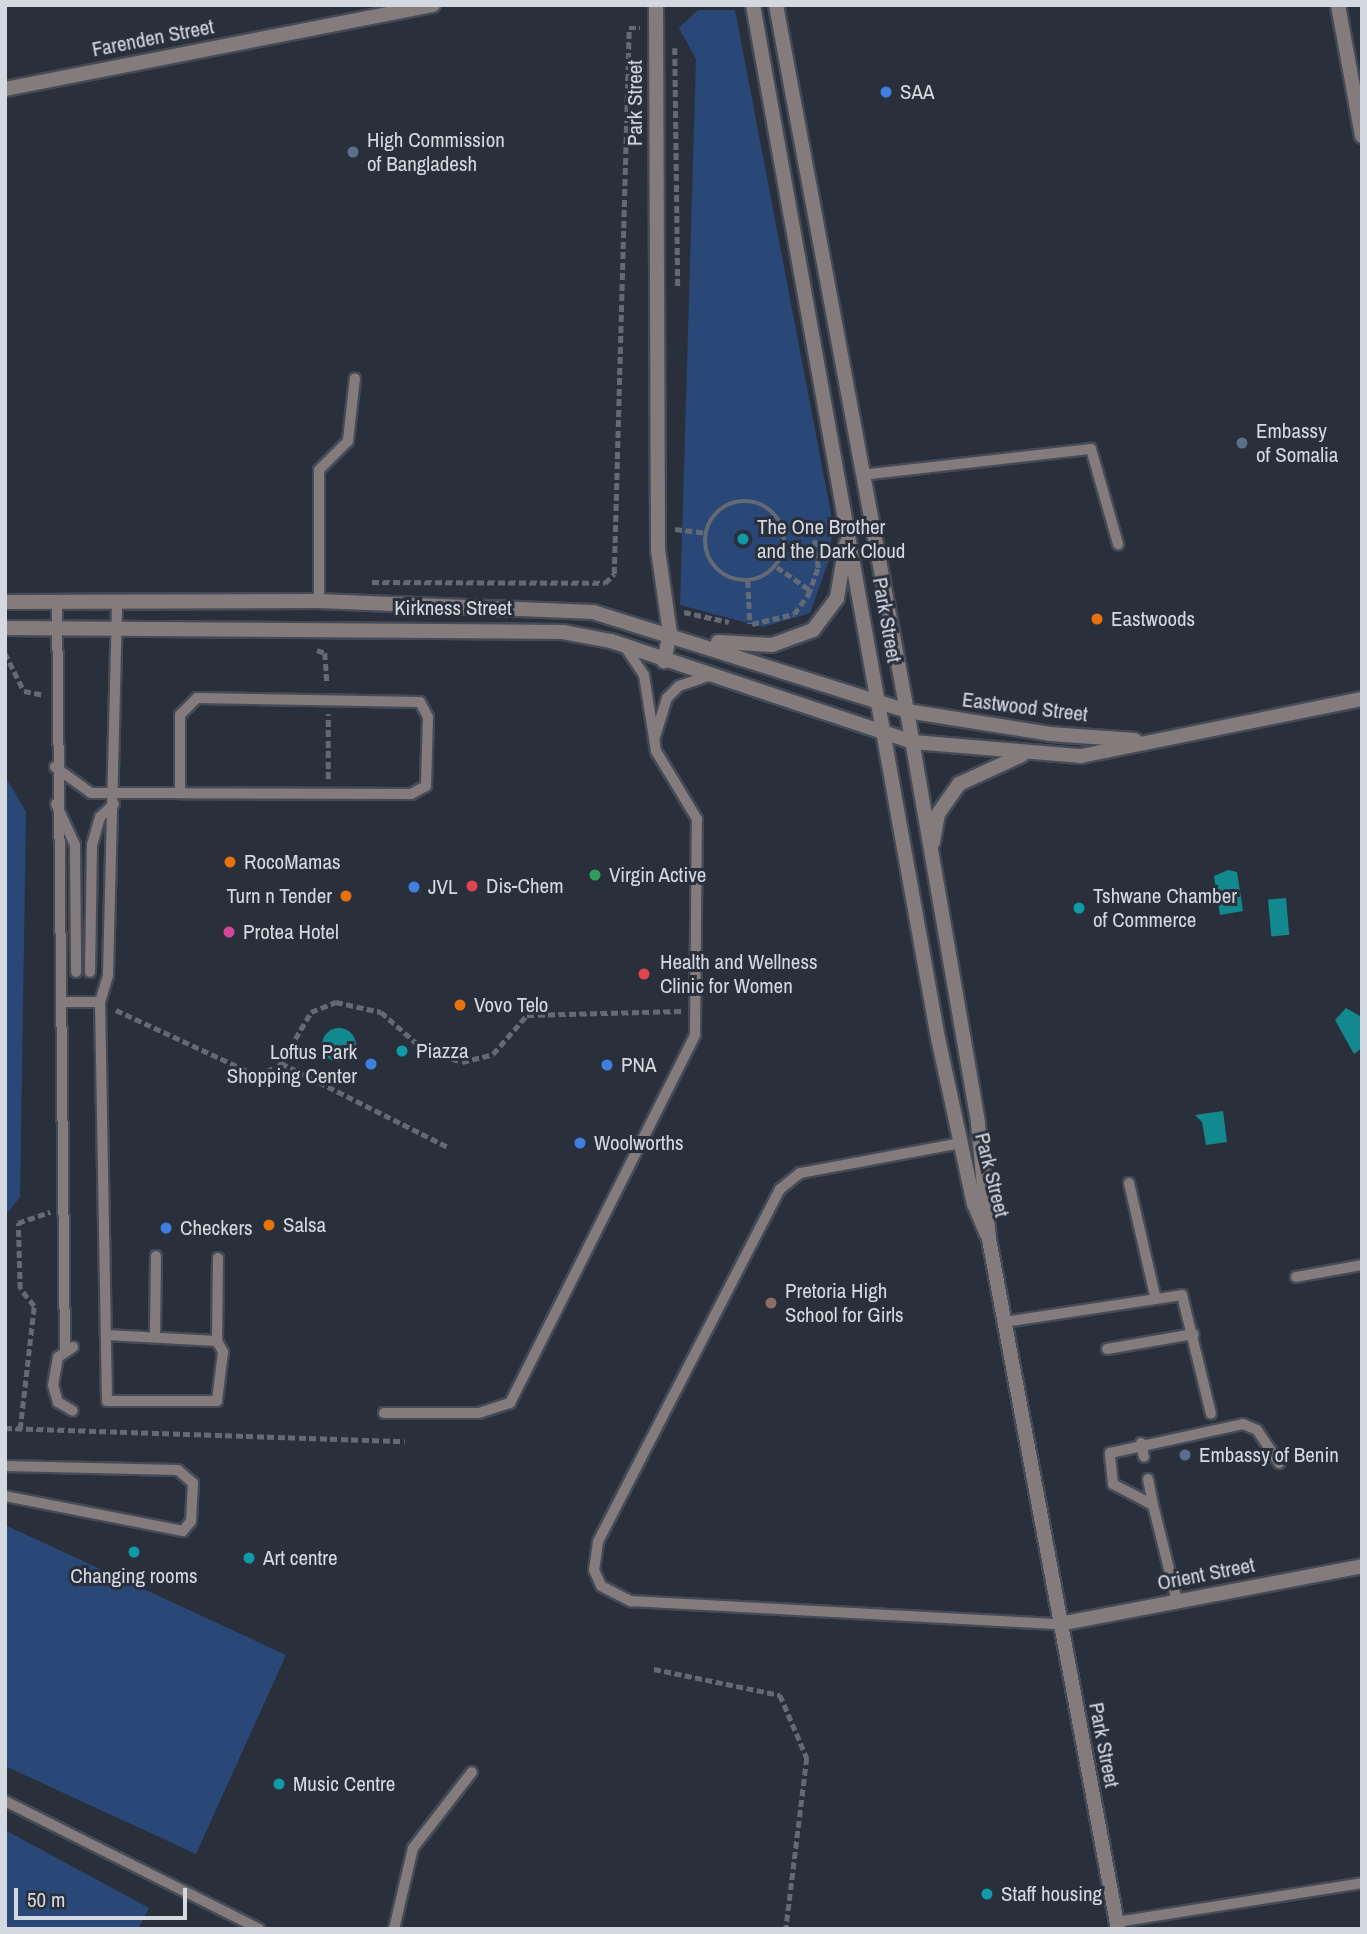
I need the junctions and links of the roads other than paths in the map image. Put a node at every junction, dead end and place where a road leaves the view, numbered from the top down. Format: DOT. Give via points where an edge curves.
graph roads {
  1 [pos="433,5"];
  2 [pos="656,5"];
  3 [pos="753,5"];
  4 [pos="776,5"];
  5 [pos="1338,5"];
  6 [pos="395,8"];
  7 [pos="5,89"];
  8 [pos="1362,136"];
  9 [pos="355,378"];
  10 [pos="862,475"];
  11 [pos="844,497"];
  12 [pos="1118,544"];
  13 [pos="319,601"];
  14 [pos="5,602"];
  15 [pos="117,602"];
  16 [pos="57,603"];
  17 [pos="5,628"];
  18 [pos="56,629"];
  19 [pos="117,630"];
  20 [pos="670,633"];
  21 [pos="696,640"];
  22 [pos="622,644"];
  23 [pos="664,661"];
  24 [pos="708,676"];
  25 [pos="1362,699"];
  26 [pos="880,702"];
  27 [pos="907,711"];
  28 [pos="884,733"];
  29 [pos="1140,740"];
  30 [pos="912,742"];
  31 [pos="653,744"];
  32 [pos="1022,755"];
  33 [pos="55,767"];
  34 [pos="114,792"];
  35 [pos="180,793"];
  36 [pos="56,804"];
  37 [pos="114,804"];
  38 [pos="930,852"];
  39 [pos="76,972"];
  40 [pos="90,972"];
  41 [pos="61,1002"];
  42 [pos="100,1002"];
  43 [pos="961,1143"];
  44 [pos="1129,1183"];
  45 [pos="989,1239"];
  46 [pos="156,1256"];
  47 [pos="218,1258"];
  48 [pos="1362,1265"];
  49 [pos="1296,1277"];
  50 [pos="1155,1296"];
  51 [pos="1004,1322"];
  52 [pos="1194,1334"];
  53 [pos="107,1335"];
  54 [pos="155,1335"];
  55 [pos="217,1341"];
  56 [pos="1107,1349"];
  57 [pos="73,1410"];
  58 [pos="384,1413"];
  59 [pos="1211,1414"];
  60 [pos="1141,1443"];
  61 [pos="1144,1457"];
  62 [pos="1279,1463"];
  63 [pos="5,1466"];
  64 [pos="1149,1479"];
  65 [pos="5,1496"];
  66 [pos="1153,1505"];
  67 [pos="1362,1566"];
  68 [pos="1177,1601"];
  69 [pos="1059,1624"];
  70 [pos="472,1772"];
  71 [pos="5,1801"];
  72 [pos="1362,1883"];
  73 [pos="1118,1925"];
  74 [pos="259,1929"];
  75 [pos="394,1929"];
  1 -- 6 [label="street, Farenden Street"];
  2 -- 20 [label="street, Park Street" via="658,550"];
  3 -- 11 [label="street, Park Street"];
  4 -- 10 [label="street, Park Street"];
  5 -- 8 [label="street"];
  6 -- 7 [label="street, Farenden Street"];
  9 -- 13 [label="lane" via="348,441 319,470"];
  10 -- 12 [label="lane" via="1091,449"];
  10 -- 27 [label="street, Park Street"];
  11 -- 21 [label="street" via="843,582 813,630 772,645"];
  11 -- 26 [label="street, Park Street"];
  13 -- 15 [label="street, Kirkness Street"];
  13 -- 20 [label="street, Kirkness Street" via="566,609"];
  14 -- 16 [label="street, Kirkness Street"];
  15 -- 16 [label="street, Kirkness Street"];
  15 -- 19 [label="lane"];
  16 -- 18 [label="lane"];
  17 -- 18 [label="street, Kirkness Street"];
  18 -- 19 [label="street, Kirkness Street"];
  18 -- 33 [label="lane"];
  19 -- 22 [label="street, Kirkness Street" via="536,630"];
  19 -- 34 [label="lane"];
  20 -- 21 [label="street, Kirkness Street"];
  20 -- 23 [label="street, Park Street"];
  21 -- 26 [label="street, Kirkness Street"];
  22 -- 23 [label="street, Kirkness Street"];
  22 -- 31 [label="lane" via="644,675"];
  23 -- 24 [label="street, Kirkness Street"];
  24 -- 28 [label="street, Kirkness Street"];
  24 -- 31 [label="lane" via="679,686 667,698"];
  25 -- 29 [label="street, Eastwood Street"];
  26 -- 27 [label="street, Eastwood Street"];
  26 -- 28 [label="street, Park Street"];
  27 -- 29 [label="street, Eastwood Street" via="1050,734"];
  27 -- 30 [label="street, Park Street"];
  28 -- 30 [label="street, Kirkness Street"];
  28 -- 43 [label="street, Park Street"];
  29 -- 32 [label="street, Eastwood Street" via="1081,756"];
  30 -- 32 [label="street, Eastwood Street"];
  30 -- 38 [label="street, Park Street"];
  31 -- 58 [label="lane" via="697,819 697,1011 691,1045 510,1403 479,1413"];
  32 -- 38 [label="street" via="958,784 938,814"];
  33 -- 34 [label="lane" via="81,790"];
  33 -- 36 [label="lane"];
  34 -- 35 [label="lane"];
  34 -- 37 [label="lane"];
  35 -- 35 [label="lane" via="180,715 189,701 420,702 428,717 428,765 419,792"];
  36 -- 39 [label="lane" via="75,845"];
  36 -- 41 [label="lane"];
  37 -- 40 [label="lane" via="100,817 92,845"];
  37 -- 42 [label="lane" via="108,975"];
  38 -- 45 [label="street, Park Street" via="978,1124"];
  41 -- 42 [label="lane"];
  41 -- 57 [label="lane" via="69,1348 53,1385 58,1402"];
  42 -- 53 [label="lane"];
  43 -- 45 [label="street, Park Street"];
  43 -- 69 [label="lane" via="800,1174 780,1189 598,1542 594,1570 601,1586 631,1601"];
  44 -- 50 [label="lane"];
  45 -- 51 [label="street, Park Street"];
  46 -- 54 [label="lane"];
  47 -- 55 [label="lane"];
  48 -- 49 [label="lane"];
  50 -- 51 [label="lane"];
  50 -- 52 [label="lane" via="1182,1295"];
  51 -- 69 [label="street, Park Street"];
  52 -- 56 [label="lane"];
  52 -- 59 [label="lane"];
  53 -- 54 [label="lane"];
  53 -- 55 [label="lane" via="107,1401 217,1401 223,1352"];
  54 -- 55 [label="lane"];
  60 -- 61 [label="lane"];
  60 -- 62 [label="lane" via="1251,1425"];
  60 -- 66 [label="lane" via="1110,1453 1109,1476 1118,1489"];
  63 -- 65 [label="lane" via="178,1470 193,1483 191,1521 174,1532"];
  64 -- 66 [label="lane"];
  66 -- 68 [label="lane"];
  67 -- 68 [label="street, Orient Street"];
  68 -- 69 [label="street, Orient Street"];
  69 -- 73 [label="street, Park Street"];
  70 -- 75 [label="lane" via="413,1848"];
  71 -- 74 [label="lane"];
  72 -- 73 [label="lane"];
}
